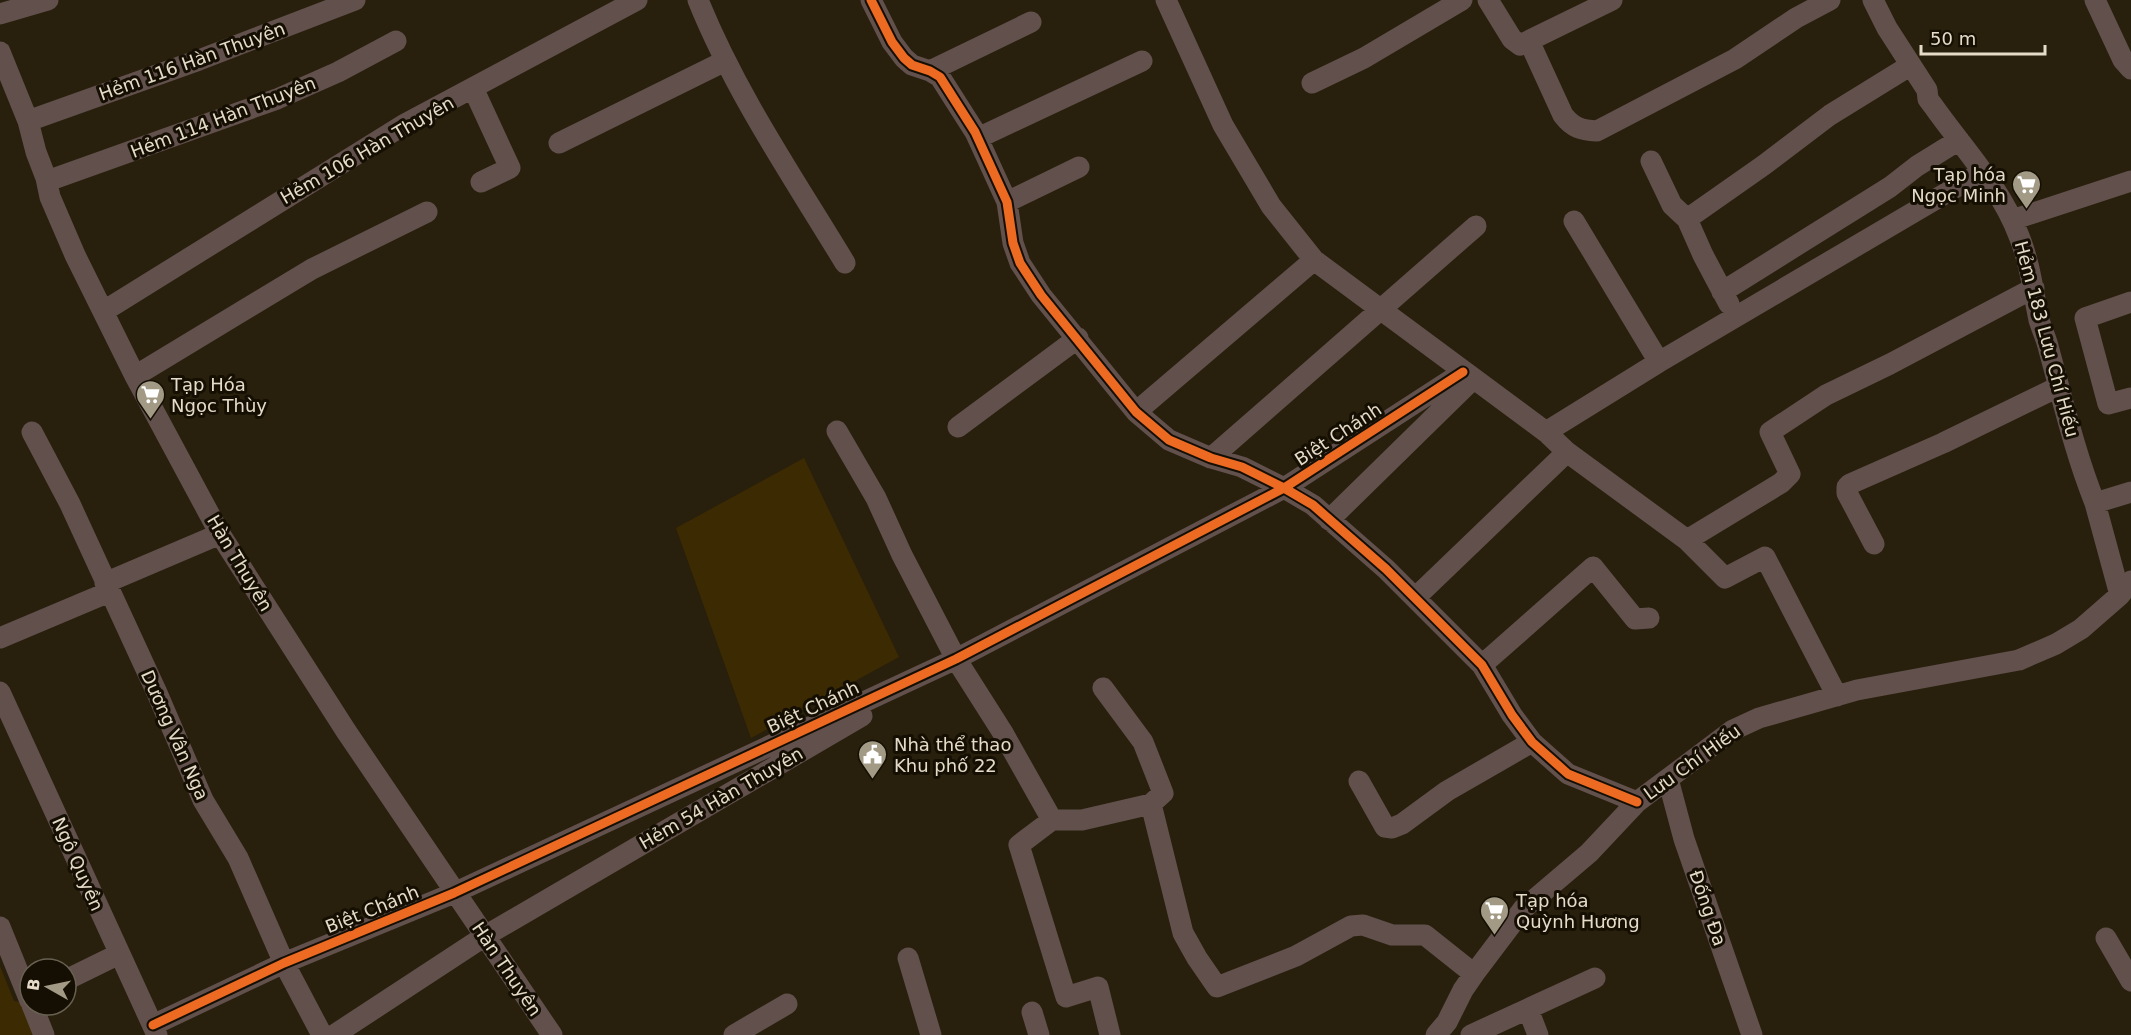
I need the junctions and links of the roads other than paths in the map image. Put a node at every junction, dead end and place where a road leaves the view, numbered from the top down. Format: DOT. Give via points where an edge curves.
graph roads {
  1 [pos="48,0"];
  2 [pos="355,0"];
  3 [pos="637,0"];
  4 [pos="698,0"];
  5 [pos="871,0"];
  6 [pos="1462,0"];
  7 [pos="1488,0"];
  8 [pos="1612,0"];
  9 [pos="1830,0"];
  10 [pos="1873,0"];
  11 [pos="2095,0"];
  12 [pos="1170,6"];
  13 [pos="0,14"];
  14 [pos="1032,22"];
  15 [pos="396,41"];
  16 [pos="1529,41"];
  17 [pos="0,52"];
  18 [pos="725,61"];
  19 [pos="1142,61"];
  20 [pos="1911,65"];
  21 [pos="2131,69"];
  22 [pos="930,71"];
  23 [pos="1312,83"];
  24 [pos="473,88"];
  25 [pos="28,121"];
  26 [pos="978,138"];
  27 [pos="1959,140"];
  28 [pos="559,143"];
  29 [pos="1651,161"];
  30 [pos="1079,167"];
  31 [pos="1982,172"];
  32 [pos="46,178"];
  33 [pos="2131,181"];
  34 [pos="481,182"];
  35 [pos="1007,202"];
  36 [pos="427,212"];
  37 [pos="1687,219"];
  38 [pos="2012,220"];
  39 [pos="1574,221"];
  40 [pos="1476,226"];
  41 [pos="1314,260"];
  42 [pos="844,263"];
  43 [pos="2034,288"];
  44 [pos="1722,292"];
  45 [pos="2131,302"];
  46 [pos="1382,310"];
  47 [pos="104,311"];
  48 [pos="1736,318"];
  49 [pos="1078,338"];
  50 [pos="1659,362"];
  51 [pos="135,376"];
  52 [pos="1468,376"];
  53 [pos="2058,387"];
  54 [pos="2131,398"];
  55 [pos="1136,412"];
  56 [pos="958,427"];
  57 [pos="837,431"];
  58 [pos="32,432"];
  59 [pos="1546,432"];
  60 [pos="1567,452"];
  61 [pos="1211,458"];
  62 [pos="1284,488"];
  63 [pos="2131,492"];
  64 [pos="2095,502"];
  65 [pos="1329,520"];
  66 [pos="220,534"];
  67 [pos="1687,540"];
  68 [pos="1874,544"];
  69 [pos="107,587"];
  70 [pos="2125,588"];
  71 [pos="1415,598"];
  72 [pos="1649,618"];
  73 [pos="0,638"];
  74 [pos="956,659"];
  75 [pos="1482,665"];
  76 [pos="1103,688"];
  77 [pos="0,692"];
  78 [pos="1837,696"];
  79 [pos="1532,742"];
  80 [pos="1668,779"];
  81 [pos="1359,781"];
  82 [pos="1637,802"];
  83 [pos="1151,804"];
  84 [pos="1052,820"];
  85 [pos="454,893"];
  86 [pos="0,927"];
  87 [pos="485,936"];
  88 [pos="2106,938"];
  89 [pos="119,954"];
  90 [pos="908,958"];
  91 [pos="284,963"];
  92 [pos="18,971"];
  93 [pos="78,974"];
  94 [pos="1474,974"];
  95 [pos="1595,978"];
  96 [pos="2131,981"];
  97 [pos="787,1004"];
  98 [pos="1528,1009"];
  99 [pos="1032,1012"];
  100 [pos="37,1017"];
  101 [pos="155,1030"];
  102 [pos="1444,1031"];
  103 [pos="44,1035"];
  104 [pos="322,1035"];
  105 [pos="334,1035"];
  106 [pos="552,1035"];
  107 [pos="734,1035"];
  108 [pos="931,1035"];
  109 [pos="1039,1035"];
  110 [pos="1110,1035"];
  111 [pos="1470,1035"];
  112 [pos="1538,1035"];
  113 [pos="1752,1035"];
  1 -- 13 [label="street"];
  2 -- 25 [label="street, Hẻm 116 Hàn Thuyên"];
  3 -- 24 [label="street, Hẻm 106 Hàn Thuyên"];
  4 -- 18 [label="street"];
  5 -- 22 [label="street" via="904,58"];
  6 -- 23 [label="street" via="1364,58"];
  7 -- 16 [label="street" via="1512,39 1520,45"];
  8 -- 16 [label="street"];
  9 -- 16 [label="street" via="1735,59 1597,131 1571,125 1563,115"];
  10 -- 20 [label="street, Hẻm 183 Lưu Chí Hiếu"];
  11 -- 21 [label="street"];
  12 -- 41 [label="street" via="1232,141 1271,206"];
  14 -- 22 [label="street"];
  15 -- 32 [label="street, Hẻm 114 Hàn Thuyên" via="278,99 53,180"];
  17 -- 25 [label="street, Hàn Thuyên"];
  18 -- 28 [label="street"];
  18 -- 42 [label="street" via="751,112"];
  19 -- 26 [label="street"];
  20 -- 27 [label="street, Hẻm 183 Lưu Chí Hiếu" via="1927,90 1928,99"];
  20 -- 37 [label="street" via="1830,115"];
  22 -- 26 [label="street" via="940,77"];
  24 -- 34 [label="street" via="510,168"];
  24 -- 47 [label="street, Hẻm 106 Hàn Thuyên" via="330,169"];
  25 -- 32 [label="street, Hàn Thuyên"];
  26 -- 35 [label="street"];
  27 -- 31 [label="street, Hẻm 183 Lưu Chí Hiếu"];
  27 -- 44 [label="street"];
  29 -- 37 [label="street" via="1672,205"];
  30 -- 35 [label="street"];
  31 -- 38 [label="street, Hẻm 183 Lưu Chí Hiếu"];
  31 -- 48 [label="street"];
  32 -- 47 [label="street, Hàn Thuyên" via="75,255"];
  33 -- 38 [label="street"];
  35 -- 49 [label="street" via="1020,263"];
  36 -- 51 [label="street" via="312,269"];
  37 -- 44 [label="street"];
  38 -- 43 [label="street, Hẻm 183 Lưu Chí Hiếu"];
  39 -- 50 [label="street"];
  40 -- 46 [label="street"];
  41 -- 46 [label="street"];
  41 -- 55 [label="street"];
  43 -- 53 [label="street, Hẻm 183 Lưu Chí Hiếu"];
  43 -- 67 [label="street" via="1826,395 1770,432 1790,474"];
  44 -- 48 [label="street"];
  45 -- 54 [label="street" via="2085,318 2108,404"];
  46 -- 52 [label="street"];
  46 -- 61 [label="street"];
  47 -- 51 [label="street, Hàn Thuyên"];
  48 -- 50 [label="street"];
  49 -- 55 [label="street"];
  49 -- 56 [label="street"];
  50 -- 59 [label="street"];
  51 -- 66 [label="street, Hàn Thuyên"];
  52 -- 59 [label="street"];
  52 -- 62 [label="street, Biệt Chánh"];
  52 -- 65 [label="street"];
  53 -- 64 [label="street, Hẻm 183 Lưu Chí Hiếu"];
  53 -- 68 [label="street" via="1850,484 1848,493"];
  55 -- 61 [label="street" via="1169,441"];
  57 -- 74 [label="street" via="876,498"];
  58 -- 69 [label="street, Dương Vân Nga"];
  59 -- 60 [label="street"];
  60 -- 67 [label="street"];
  60 -- 71 [label="street"];
  61 -- 62 [label="street"];
  62 -- 65 [label="street"];
  62 -- 74 [label="street, Biệt Chánh"];
  63 -- 64 [label="street"];
  64 -- 70 [label="street, Hẻm 183 Lưu Chí Hiếu"];
  65 -- 71 [label="street"];
  66 -- 69 [label="street"];
  66 -- 85 [label="street, Hàn Thuyên"];
  67 -- 78 [label="street" via="1725,578 1765,557"];
  69 -- 73 [label="street"];
  69 -- 91 [label="street, Dương Vân Nga" via="203,800 238,858"];
  70 -- 78 [label="street, Lưu Chí Hiếu" via="2081,629 2019,660"];
  71 -- 75 [label="street"];
  72 -- 75 [label="street" via="1635,619 1593,567"];
  74 -- 84 [label="street"];
  74 -- 85 [label="street, Biệt Chánh"];
  74 -- 87 [label="street, Hẻm 54 Hàn Thuyên"];
  75 -- 79 [label="street"];
  76 -- 83 [label="street" via="1143,742 1163,793"];
  77 -- 89 [label="street, Ngô Quyền"];
  78 -- 80 [label="street, Lưu Chí Hiếu" via="1746,723"];
  79 -- 81 [label="street" via="1392,828 1384,827"];
  79 -- 82 [label="street" via="1568,774"];
  80 -- 82 [label="street, Lưu Chí Hiếu"];
  80 -- 113 [label="street, Đống Đa" via="1684,838"];
  82 -- 94 [label="street, Lưu Chí Hiếu" via="1589,853 1523,909"];
  83 -- 84 [label="street" via="1082,820"];
  83 -- 94 [label="street" via="1183,933 1217,987 1296,956 1351,926 1363,925 1392,935 1425,935"];
  84 -- 110 [label="street" via="1019,845 1066,997 1098,987"];
  85 -- 87 [label="street, Hàn Thuyên"];
  85 -- 91 [label="street, Biệt Chánh"];
  86 -- 92 [label="street"];
  87 -- 105 [label="street, Hẻm 54 Hàn Thuyên"];
  87 -- 106 [label="street, Hàn Thuyên"];
  88 -- 96 [label="street"];
  89 -- 93 [label="street"];
  89 -- 101 [label="street, Ngô Quyền"];
  90 -- 108 [label="street"];
  91 -- 101 [label="street, Biệt Chánh"];
  91 -- 104 [label="street, Dương Vân Nga"];
  94 -- 102 [label="street, Lưu Chí Hiếu"];
  95 -- 98 [label="street"];
  97 -- 107 [label="street"];
  98 -- 111 [label="street"];
  98 -- 112 [label="street"];
  99 -- 109 [label="street"];
  100 -- 103 [label="street"];
}
